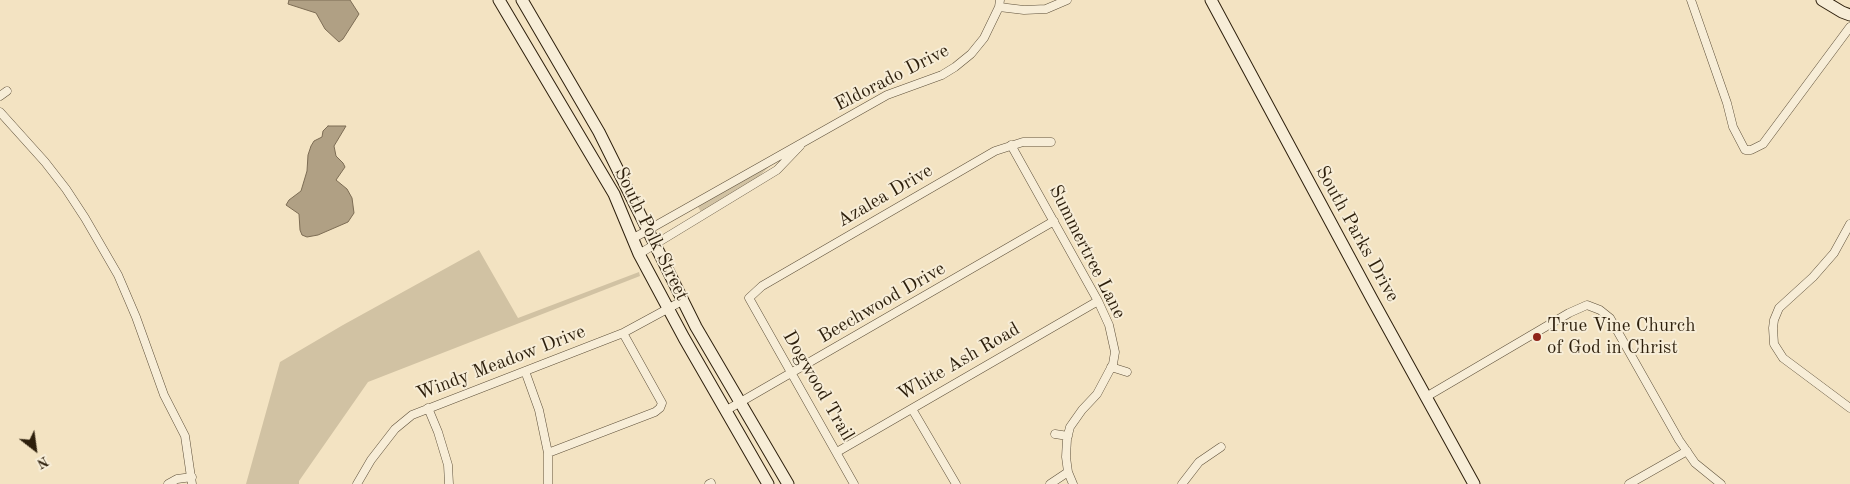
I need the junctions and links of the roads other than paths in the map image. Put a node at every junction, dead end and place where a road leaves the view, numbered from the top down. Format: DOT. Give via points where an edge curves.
graph roads {
  1 [pos="499,0"];
  2 [pos="522,0"];
  3 [pos="1068,0"];
  4 [pos="1211,0"];
  5 [pos="1691,0"];
  6 [pos="1822,0"];
  7 [pos="999,4"];
  8 [pos="1850,15"];
  9 [pos="1850,27"];
  10 [pos="7,91"];
  11 [pos="0,96"];
  12 [pos="0,112"];
  13 [pos="806,140"];
  14 [pos="1051,142"];
  15 [pos="1011,145"];
  16 [pos="689,206"];
  17 [pos="697,220"];
  18 [pos="1054,221"];
  19 [pos="1850,224"];
  20 [pos="648,230"];
  21 [pos="632,239"];
  22 [pos="655,246"];
  23 [pos="639,254"];
  24 [pos="682,301"];
  25 [pos="1098,301"];
  26 [pos="752,304"];
  27 [pos="668,308"];
  28 [pos="623,333"];
  29 [pos="1111,367"];
  30 [pos="525,370"];
  31 [pos="1127,372"];
  32 [pos="792,374"];
  33 [pos="1426,397"];
  34 [pos="740,402"];
  35 [pos="428,408"];
  36 [pos="1850,408"];
  37 [pos="912,409"];
  38 [pos="726,411"];
  39 [pos="1055,434"];
  40 [pos="1068,436"];
  41 [pos="1221,447"];
  42 [pos="1687,451"];
  43 [pos="837,452"];
  44 [pos="548,453"];
  45 [pos="1068,472"];
  46 [pos="192,480"];
  47 [pos="168,484"];
  48 [pos="357,484"];
  49 [pos="449,484"];
  50 [pos="548,484"];
  51 [pos="768,484"];
  52 [pos="788,484"];
  53 [pos="854,484"];
  54 [pos="956,484"];
  55 [pos="1050,484"];
  56 [pos="1073,484"];
  57 [pos="1182,484"];
  58 [pos="1474,484"];
  59 [pos="1629,484"];
  60 [pos="1721,484"];
  1 -- 21 [label="main road, South Polk Street" via="614,194"];
  2 -- 20 [label="main road, South Polk Street" via="599,132"];
  3 -- 7 [label="street" via="1046,9 1024,10"];
  4 -- 33 [label="main road, South Parks Drive"];
  5 -- 9 [label="street" via="1733,127 1745,150 1763,144"];
  6 -- 8 [label="main road"];
  7 -- 13 [label="street, Eldorado Drive" via="984,38 955,68 887,94"];
  10 -- 11 [label="street"];
  12 -- 46 [label="street" via="66,189 118,275 164,395 185,436"];
  13 -- 16 [label="street, Eldorado Drive"];
  13 -- 17 [label="street, Eldorado Drive" via="777,170"];
  14 -- 15 [label="street, Azalea Drive"];
  15 -- 18 [label="street, Summertree Lane"];
  15 -- 26 [label="street, Azalea Drive" via="960,171 762,286 749,298"];
  16 -- 17 [label="street"];
  16 -- 20 [label="street, Eldorado Drive"];
  17 -- 22 [label="street, Eldorado Drive"];
  18 -- 25 [label="street, Summertree Lane"];
  18 -- 32 [label="street, Beechwood Drive"];
  19 -- 36 [label="street" via="1834,253 1779,308 1773,328 1774,344 1783,358"];
  20 -- 21 [label="street, Eldorado Drive"];
  20 -- 22 [label="main road, South Polk Street"];
  21 -- 23 [label="main road, South Polk Street"];
  22 -- 23 [label="street, Eldorado Drive"];
  22 -- 24 [label="main road, South Polk Street"];
  23 -- 27 [label="main road, South Polk Street"];
  24 -- 27 [label="street, Windy Meadow Drive"];
  24 -- 34 [label="main road, South Polk Street"];
  25 -- 29 [label="street, Summertree Lane" via="1109,325 1114,352"];
  25 -- 37 [label="street, White Ash Road"];
  26 -- 32 [label="street, Dogwood Trail"];
  27 -- 28 [label="street, Windy Meadow Drive"];
  27 -- 38 [label="main road, South Polk Street"];
  28 -- 30 [label="street, Windy Meadow Drive"];
  28 -- 44 [label="street" via="662,403 660,408 647,416"];
  29 -- 31 [label="street"];
  29 -- 40 [label="street, Summertree Lane" via="1097,394 1070,427"];
  30 -- 35 [label="street, Windy Meadow Drive"];
  30 -- 44 [label="street" via="539,410"];
  32 -- 34 [label="street, Beechwood Drive"];
  32 -- 43 [label="street, Dogwood Trail"];
  33 -- 42 [label="street" via="1587,305 1610,318"];
  33 -- 58 [label="main road, South Parks Drive"];
  34 -- 38 [label="street, Beechwood Drive"];
  34 -- 52 [label="main road, South Polk Street"];
  35 -- 48 [label="street, Windy Meadow Drive" via="412,415 395,429"];
  35 -- 49 [label="street" via="448,464"];
  37 -- 43 [label="street, White Ash Road"];
  37 -- 54 [label="street"];
  38 -- 51 [label="main road, South Polk Street"];
  39 -- 40 [label="street"];
  40 -- 45 [label="street, Summertree Lane"];
  41 -- 57 [label="street" via="1199,462"];
  42 -- 59 [label="street"];
  42 -- 60 [label="street"];
  43 -- 53 [label="street, Dogwood Trail"];
  44 -- 50 [label="street"];
  45 -- 55 [label="street"];
  45 -- 56 [label="street, Summertree Lane"];
  46 -- 47 [label="street" via="177,479"];
}
